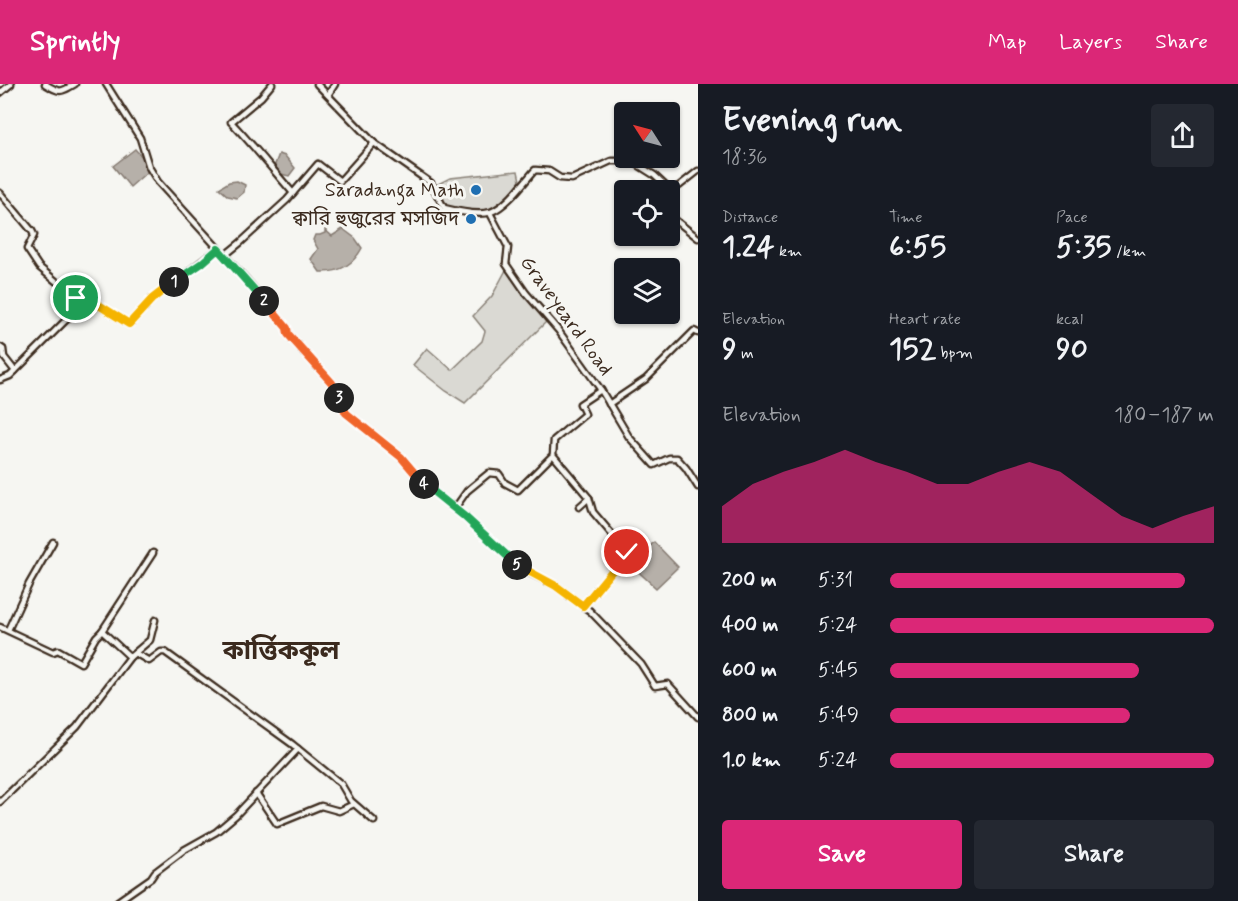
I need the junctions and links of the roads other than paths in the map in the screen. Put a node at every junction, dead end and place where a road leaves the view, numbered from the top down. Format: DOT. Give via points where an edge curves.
graph roads {
  1 [pos="10,84"];
  2 [pos="45,84"];
  3 [pos="75,84"];
  4 [pos="106,84"];
  5 [pos="272,84"];
  6 [pos="317,84"];
  7 [pos="335,84"];
  8 [pos="0,93"];
  9 [pos="328,95"];
  10 [pos="374,143"];
  11 [pos="698,171"];
  12 [pos="659,180"];
  13 [pos="680,185"];
  14 [pos="0,193"];
  15 [pos="293,193"];
  16 [pos="490,213"];
  17 [pos="680,224"];
  18 [pos="698,238"];
  19 [pos="218,249"];
  20 [pos="224,256"];
  21 [pos="87,298"];
  22 [pos="698,333"];
  23 [pos="0,347"];
  24 [pos="15,371"];
  25 [pos="0,380"];
  26 [pos="601,390"];
  27 [pos="609,404"];
  28 [pos="551,457"];
  29 [pos="698,487"];
  30 [pos="589,498"];
  31 [pos="579,507"];
  32 [pos="455,508"];
  33 [pos="54,542"];
  34 [pos="153,553"];
  35 [pos="583,606"];
  36 [pos="155,620"];
  37 [pos="0,627"];
  38 [pos="8,630"];
  39 [pos="102,631"];
  40 [pos="135,653"];
  41 [pos="130,657"];
  42 [pos="698,717"];
  43 [pos="298,749"];
  44 [pos="256,793"];
  45 [pos="0,802"];
  46 [pos="354,804"];
  47 [pos="374,820"];
  48 [pos="118,901"];
  1 -- 8 [label="street"];
  2 -- 3 [label="street" via="58,92"];
  4 -- 19 [label="street" via="140,138 158,182"];
  5 -- 15 [label="street" via="231,122"];
  6 -- 9 [label="street"];
  7 -- 9 [label="street"];
  9 -- 10 [label="street"];
  10 -- 15 [label="street" via="340,181 318,164"];
  10 -- 16 [label="street" via="431,183 444,208"];
  11 -- 13 [label="street"];
  12 -- 16 [label="street" via="635,163 621,161 611,161 572,179 536,170"];
  14 -- 21 [label="street" via="32,231 27,249 39,267 76,298"];
  15 -- 20 [label="street"];
  16 -- 26 [label="street, Graveyeard Road" via="508,247 506,264"];
  17 -- 18 [label="street"];
  19 -- 20 [label="street"];
  19 -- 21 [label="street" via="152,299 129,324"];
  20 -- 32 [label="street" via="332,383 346,413"];
  21 -- 24 [label="street"];
  22 -- 27 [label="street" via="694,331 646,379"];
  23 -- 24 [label="street"];
  24 -- 25 [label="street"];
  26 -- 27 [label="street, Graveyeard Road"];
  26 -- 30 [label="street" via="580,404 585,414 552,444 553,455"];
  27 -- 29 [label="street, Graveyeard Road" via="629,437 654,465 677,458"];
  28 -- 32 [label="street" via="518,490 505,483 499,474 489,473 467,491"];
  30 -- 31 [label="street"];
  30 -- 35 [label="street" via="593,512 624,547 627,556"];
  32 -- 35 [label="street" via="520,568 556,586"];
  33 -- 38 [label="street"];
  34 -- 39 [label="street"];
  35 -- 42 [label="street" via="640,664 655,686 668,684"];
  36 -- 40 [label="street" via="150,640"];
  37 -- 38 [label="street"];
  38 -- 39 [label="street" via="81,663"];
  39 -- 41 [label="street"];
  40 -- 41 [label="street"];
  40 -- 43 [label="street" via="149,661 165,652"];
  41 -- 45 [label="street" via="77,727"];
  43 -- 44 [label="street"];
  43 -- 46 [label="street" via="341,784"];
  44 -- 46 [label="street" via="277,824 321,806 339,812"];
  44 -- 48 [label="street" via="216,831 184,850"];
  46 -- 47 [label="street"];
}
